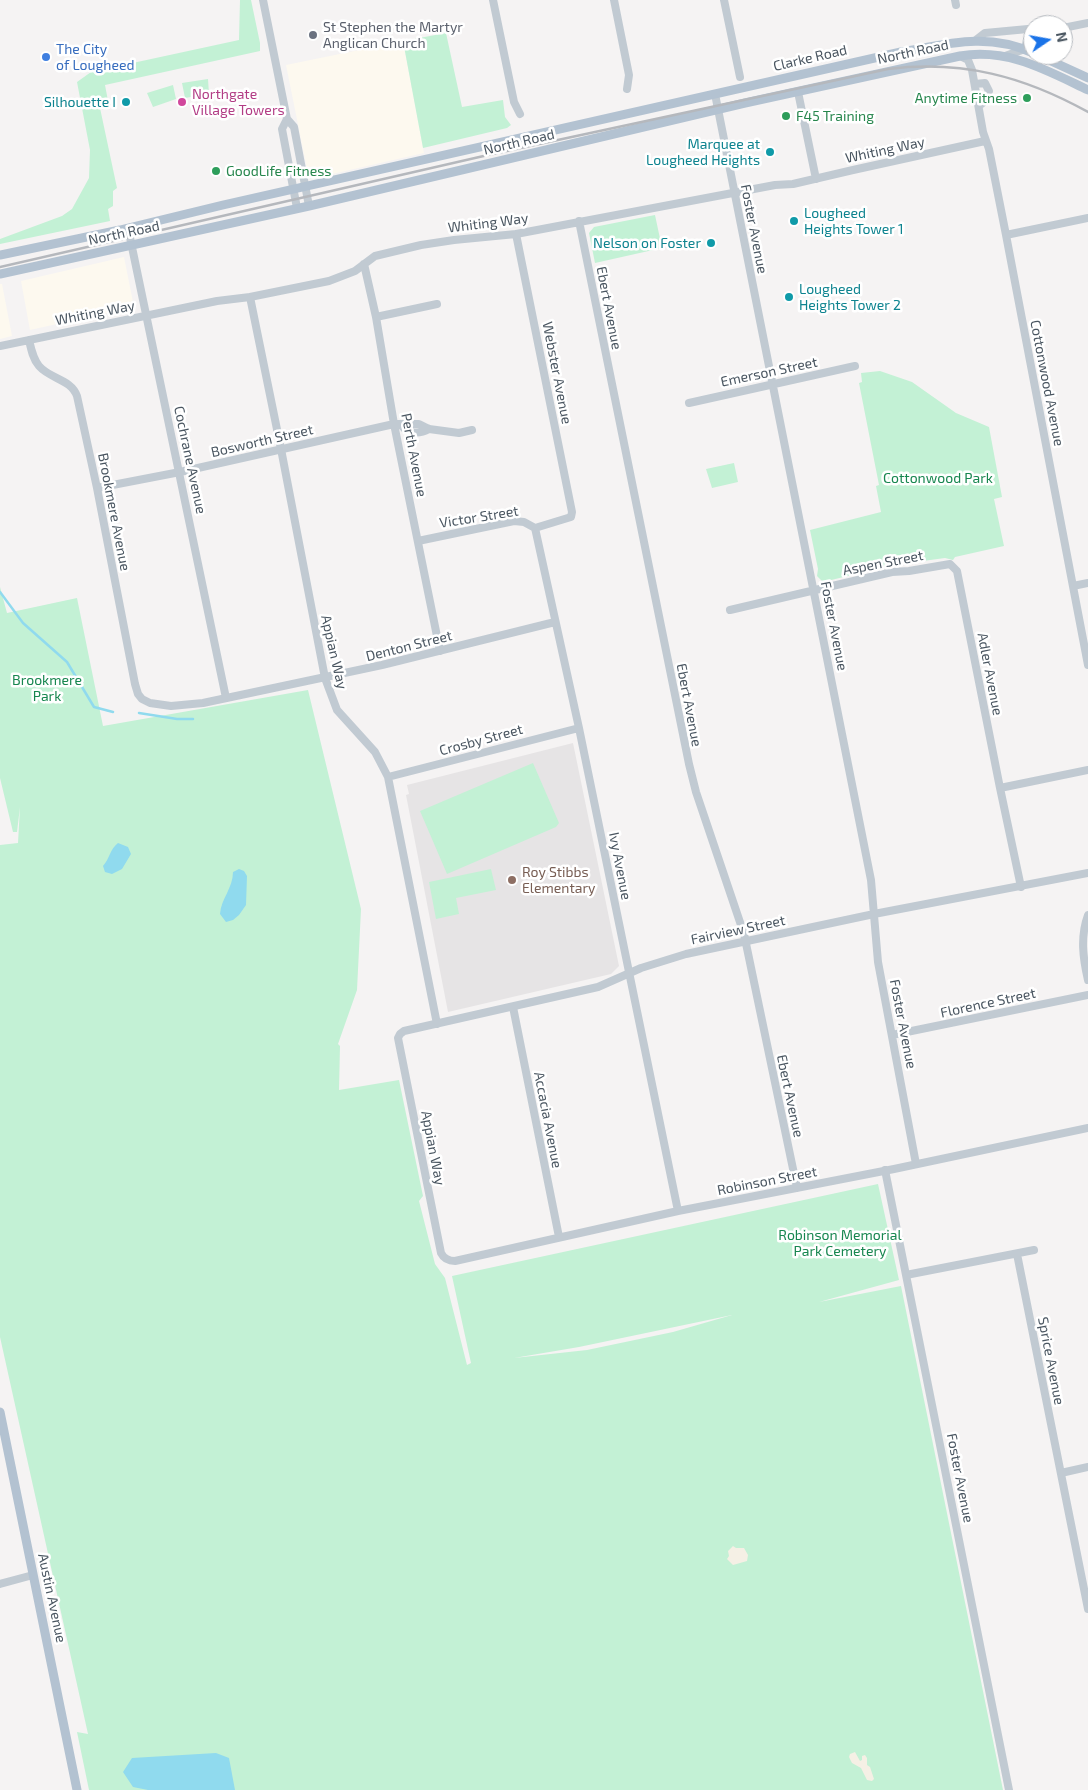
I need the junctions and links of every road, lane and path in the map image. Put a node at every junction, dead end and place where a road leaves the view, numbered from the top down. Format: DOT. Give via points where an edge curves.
graph roads {
  1 [pos="263,0"];
  2 [pos="493,0"];
  3 [pos="614,0"];
  4 [pos="724,0"];
  5 [pos="1088,23"];
  6 [pos="1073,26"];
  7 [pos="1023,29"];
  8 [pos="976,40"];
  9 [pos="1023,49"];
  10 [pos="1023,52"];
  11 [pos="960,56"];
  12 [pos="1004,56"];
  13 [pos="1060,65"];
  14 [pos="740,77"];
  15 [pos="1088,78"];
  16 [pos="975,84"];
  17 [pos="627,90"];
  18 [pos="1088,90"];
  19 [pos="798,92"];
  20 [pos="715,94"];
  21 [pos="681,102"];
  22 [pos="978,103"];
  23 [pos="719,110"];
  24 [pos="520,114"];
  25 [pos="288,119"];
  26 [pos="985,141"];
  27 [pos="816,179"];
  28 [pos="306,187"];
  29 [pos="294,190"];
  30 [pos="735,193"];
  31 [pos="309,206"];
  32 [pos="297,208"];
  33 [pos="1088,218"];
  34 [pos="578,221"];
  35 [pos="128,228"];
  36 [pos="516,234"];
  37 [pos="1006,235"];
  38 [pos="132,245"];
  39 [pos="0,255"];
  40 [pos="364,264"];
  41 [pos="0,274"];
  42 [pos="250,297"];
  43 [pos="437,304"];
  44 [pos="147,316"];
  45 [pos="376,317"];
  46 [pos="29,340"];
  47 [pos="0,346"];
  48 [pos="855,366"];
  49 [pos="772,384"];
  50 [pos="689,403"];
  51 [pos="398,425"];
  52 [pos="472,430"];
  53 [pos="281,449"];
  54 [pos="180,472"];
  55 [pos="97,488"];
  56 [pos="571,517"];
  57 [pos="535,528"];
  58 [pos="418,540"];
  59 [pos="954,566"];
  60 [pos="1088,583"];
  61 [pos="1073,586"];
  62 [pos="814,590"];
  63 [pos="730,610"];
  64 [pos="555,622"];
  65 [pos="440,651"];
  66 [pos="1088,665"];
  67 [pos="325,678"];
  68 [pos="226,698"];
  69 [pos="150,703"];
  70 [pos="579,728"];
  71 [pos="1088,770"];
  72 [pos="388,777"];
  73 [pos="1000,788"];
  74 [pos="1088,873"];
  75 [pos="1021,887"];
  76 [pos="874,914"];
  77 [pos="1088,915"];
  78 [pos="745,941"];
  79 [pos="629,974"];
  80 [pos="1088,980"];
  81 [pos="1088,995"];
  82 [pos="513,1007"];
  83 [pos="437,1024"];
  84 [pos="400,1034"];
  85 [pos="892,1035"];
  86 [pos="1088,1128"];
  87 [pos="916,1164"];
  88 [pos="885,1170"];
  89 [pos="797,1188"];
  90 [pos="678,1211"];
  91 [pos="560,1237"];
  92 [pos="1034,1250"];
  93 [pos="1017,1254"];
  94 [pos="452,1261"];
  95 [pos="906,1275"];
  96 [pos="0,1412"];
  97 [pos="1088,1468"];
  98 [pos="1061,1473"];
  99 [pos="34,1575"];
  100 [pos="0,1584"];
  101 [pos="1088,1609"];
  102 [pos="77,1790"];
  103 [pos="1009,1790"];
  1 -- 25 [label="street"];
  2 -- 24 [label="street" via="514,102"];
  3 -- 17 [label="street" via="629,75"];
  4 -- 14 [label="street"];
  5 -- 6 [label="street"];
  7 -- 8 [label="street" via="985,33"];
  8 -- 9 [label="main road, Clarke Road"];
  8 -- 20 [label="main road, Clarke Road" via="901,52"];
  10 -- 12 [label="street, North Road"];
  11 -- 12 [label="main road, North Road" via="975,53"];
  11 -- 16 [label="street, Cottonwood Avenue" via="970,63"];
  11 -- 19 [label="main road, North Road"];
  12 -- 18 [label="main road" via="1039,66"];
  13 -- 15 [label="main road"];
  16 -- 22 [label="street, Cottonwood Avenue"];
  16 -- 22 [label="street, Cottonwood Avenue" via="985,83 989,92 984,102"];
  19 -- 23 [label="main road, North Road"];
  19 -- 27 [label="street"];
  20 -- 21 [label="main road, Clarke Road"];
  20 -- 23 [label="street, Foster Avenue"];
  21 -- 28 [label="main road, North Road"];
  22 -- 26 [label="street, Cottonwood Avenue"];
  23 -- 30 [label="street, Foster Avenue"];
  23 -- 31 [label="main road, North Road"];
  25 -- 28 [label="street" via="294,127"];
  25 -- 29 [label="street" via="282,129"];
  26 -- 27 [label="street, Whiting Way"];
  26 -- 37 [label="street, Cottonwood Avenue"];
  27 -- 30 [label="street, Whiting Way"];
  28 -- 29 [label="main road, North Road"];
  28 -- 31 [label="street"];
  29 -- 32 [label="street"];
  29 -- 35 [label="main road, North Road"];
  30 -- 34 [label="street, Whiting Way"];
  30 -- 49 [label="street, Foster Avenue"];
  31 -- 32 [label="main road, North Road"];
  32 -- 38 [label="main road, North Road"];
  33 -- 37 [label="street"];
  34 -- 36 [label="street, Whiting Way"];
  34 -- 78 [label="street, Ebert Avenue" via="689,764"];
  35 -- 38 [label="street, Cochrane Avenue"];
  35 -- 39 [label="main road, North Road"];
  36 -- 40 [label="street, Whiting Way" via="433,243 375,256"];
  36 -- 56 [label="street, Webster Avenue"];
  37 -- 61 [label="street, Cottonwood Avenue"];
  38 -- 41 [label="main road, North Road"];
  38 -- 44 [label="street, Cochrane Avenue"];
  40 -- 42 [label="street, Whiting Way" via="328,281"];
  40 -- 45 [label="street, Perth Avenue"];
  42 -- 44 [label="street, Whiting Way"];
  42 -- 53 [label="street, Appian Way"];
  43 -- 45 [label="street"];
  44 -- 46 [label="street, Whiting Way"];
  44 -- 54 [label="street, Cochrane Avenue"];
  45 -- 51 [label="street, Perth Avenue"];
  46 -- 47 [label="street, Whiting Way"];
  46 -- 55 [label="street, Brookmere Avenue" via="41,368 75,392"];
  48 -- 49 [label="street, Emerson Street"];
  49 -- 50 [label="street, Emerson Street"];
  49 -- 62 [label="street, Foster Avenue"];
  51 -- 52 [label="street, Bosworth Street" via="413,432 429,429 459,433"];
  51 -- 53 [label="street, Bosworth Street"];
  51 -- 58 [label="street, Perth Avenue"];
  53 -- 54 [label="street, Bosworth Street"];
  53 -- 67 [label="street, Appian Way"];
  54 -- 55 [label="street, Bosworth Street"];
  54 -- 68 [label="street, Cochrane Avenue"];
  55 -- 69 [label="street, Brookmere Avenue" via="134,684 142,699"];
  56 -- 57 [label="street, Victor Street"];
  57 -- 58 [label="street, Victor Street" via="514,521"];
  57 -- 64 [label="street, Ivy Avenue"];
  58 -- 65 [label="street, Perth Avenue"];
  59 -- 62 [label="street, Aspen Street" via="948,563 892,572"];
  59 -- 73 [label="street, Adler Avenue"];
  60 -- 61 [label="street"];
  61 -- 66 [label="street, Cottonwood Avenue"];
  62 -- 63 [label="street, Aspen Street"];
  62 -- 76 [label="street, Foster Avenue" via="871,880"];
  64 -- 65 [label="street, Denton Street"];
  64 -- 70 [label="street, Ivy Avenue"];
  65 -- 67 [label="street, Denton Street"];
  67 -- 68 [label="street, Denton Street"];
  67 -- 72 [label="street, Appian Way" via="337,710 375,752"];
  68 -- 69 [label="street, Denton Street" via="186,705"];
  70 -- 72 [label="street, Crosby Street"];
  70 -- 79 [label="street, Ivy Avenue"];
  71 -- 73 [label="street"];
  72 -- 83 [label="street, Appian Way"];
  73 -- 75 [label="street, Adler Avenue"];
  74 -- 75 [label="street, Fairview Street"];
  75 -- 76 [label="street, Fairview Street"];
  76 -- 78 [label="street, Fairview Street"];
  76 -- 85 [label="street, Foster Avenue" via="878,962"];
  77 -- 80 [label="street" via="1082,951"];
  78 -- 79 [label="street, Fairview Street" via="674,958"];
  78 -- 89 [label="street, Ebert Avenue"];
  79 -- 82 [label="street, Fairview Street" via="598,987"];
  79 -- 90 [label="street, Ivy Avenue"];
  81 -- 85 [label="street, Florence Street"];
  82 -- 83 [label="street, Fairview Street"];
  82 -- 91 [label="street, Accacia Avenue"];
  83 -- 84 [label="street, Fairview Street"];
  84 -- 94 [label="street, Appian Way" via="398,1040 441,1253"];
  85 -- 87 [label="street, Foster Avenue"];
  86 -- 87 [label="street, Robinson Street"];
  87 -- 88 [label="street, Robinson Street"];
  88 -- 89 [label="street, Robinson Street"];
  88 -- 95 [label="street, Foster Avenue"];
  89 -- 90 [label="street, Robinson Street"];
  90 -- 91 [label="street, Robinson Street"];
  91 -- 94 [label="street, Robinson Street"];
  92 -- 93 [label="street"];
  93 -- 95 [label="street"];
  93 -- 98 [label="street, Sprice Avenue"];
  95 -- 103 [label="street, Foster Avenue"];
  96 -- 99 [label="main road, Austin Avenue"];
  97 -- 98 [label="street"];
  98 -- 101 [label="street, Sprice Avenue"];
  99 -- 100 [label="street"];
  99 -- 102 [label="main road, Austin Avenue"];
}
